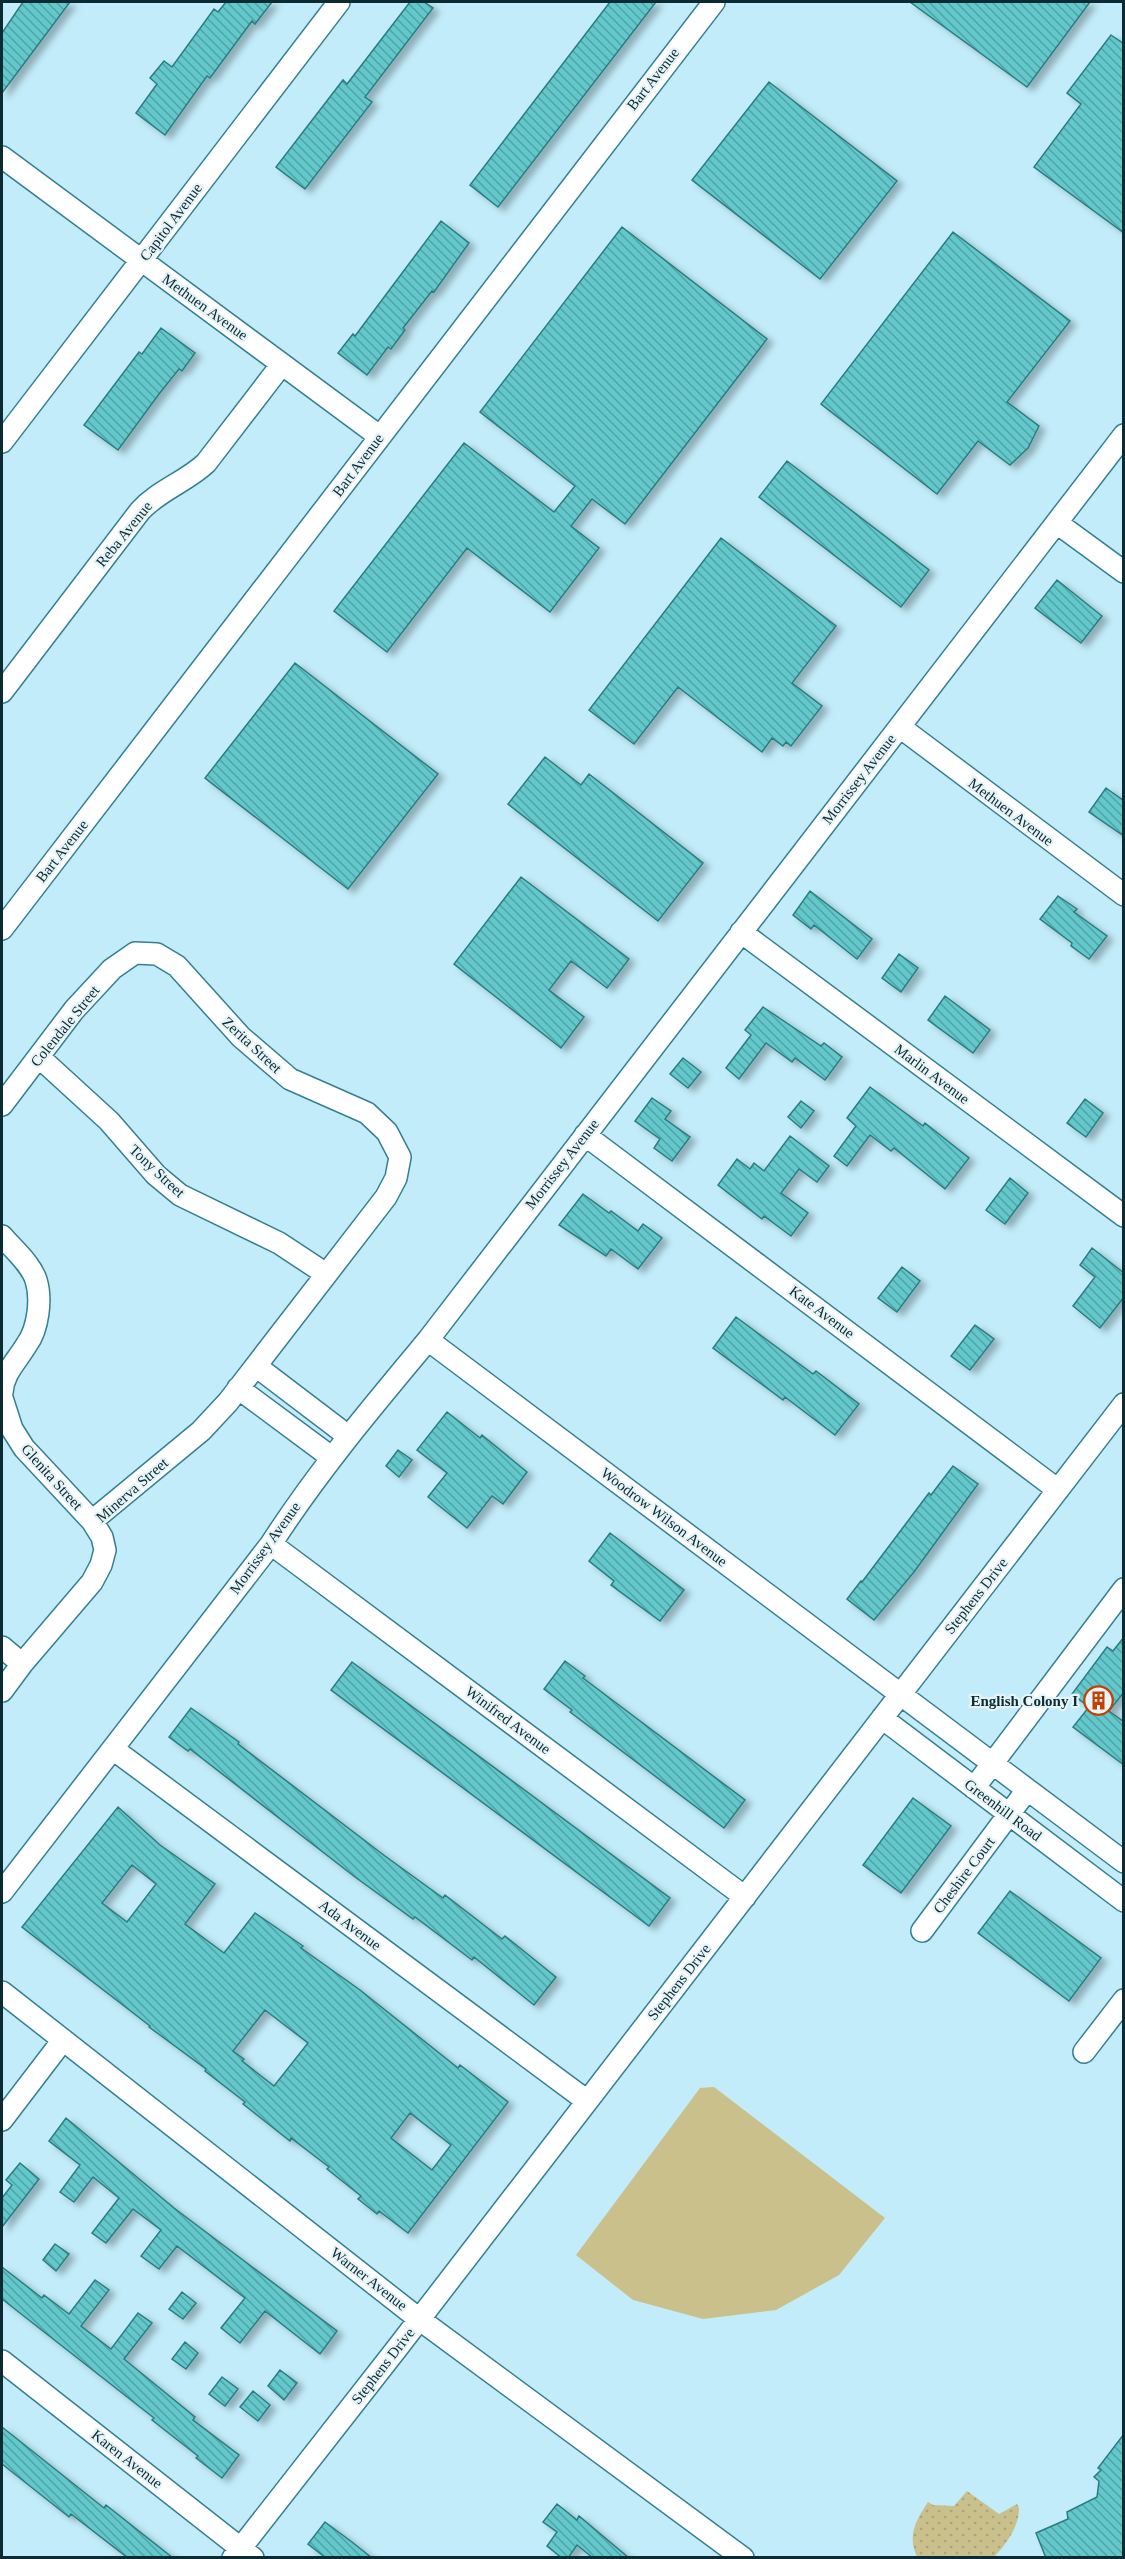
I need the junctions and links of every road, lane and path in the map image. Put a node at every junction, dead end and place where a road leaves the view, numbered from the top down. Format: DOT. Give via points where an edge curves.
graph roads {
  1 [pos="339,2"];
  2 [pos="714,2"];
  3 [pos="2,157"];
  4 [pos="141,260"];
  5 [pos="282,364"];
  6 [pos="1124,435"];
  7 [pos="379,436"];
  8 [pos="2,442"];
  9 [pos="1057,523"];
  10 [pos="1124,572"];
  11 [pos="2,692"];
  12 [pos="900,727"];
  13 [pos="1124,895"];
  14 [pos="2,929"];
  15 [pos="741,932"];
  16 [pos="135,953"];
  17 [pos="39,1057"];
  18 [pos="2,1105"];
  19 [pos="585,1135"];
  20 [pos="400,1157"];
  21 [pos="1124,1216"];
  22 [pos="2,1236"];
  23 [pos="326,1274"];
  24 [pos="428,1340"];
  25 [pos="256,1366"];
  26 [pos="238,1388"];
  27 [pos="2,1396"];
  28 [pos="1124,1404"];
  29 [pos="348,1436"];
  30 [pos="331,1457"];
  31 [pos="1058,1490"];
  32 [pos="92,1521"];
  33 [pos="271,1544"];
  34 [pos="1124,1589"];
  35 [pos="2,1647"];
  36 [pos="22,1664"];
  37 [pos="2,1691"];
  38 [pos="901,1693"];
  39 [pos="882,1718"];
  40 [pos="113,1749"];
  41 [pos="992,1764"];
  42 [pos="974,1788"];
  43 [pos="1027,1790"];
  44 [pos="1009,1815"];
  45 [pos="1124,1862"];
  46 [pos="2,1892"];
  47 [pos="745,1897"];
  48 [pos="1124,1901"];
  49 [pos="922,1931"];
  50 [pos="2,1992"];
  51 [pos="1124,2000"];
  52 [pos="63,2040"];
  53 [pos="1084,2052"];
  54 [pos="587,2101"];
  55 [pos="2,2120"];
  56 [pos="420,2319"];
  57 [pos="2,2361"];
  58 [pos="243,2554"];
  59 [pos="743,2558"];
  1 -- 4 [label="street, Capitol Avenue"];
  2 -- 7 [label="street, Bart Avenue"];
  3 -- 4 [label="street, Methuen Avenue"];
  4 -- 5 [label="street, Methuen Avenue"];
  4 -- 8 [label="street, Capitol Avenue"];
  5 -- 7 [label="street, Methuen Avenue"];
  5 -- 11 [label="street, Reba Avenue" via="206,463 140,511"];
  6 -- 9 [label="street, Morrissey Avenue"];
  7 -- 14 [label="street, Bart Avenue"];
  9 -- 10 [label="street"];
  9 -- 12 [label="street, Morrissey Avenue"];
  12 -- 13 [label="street, Methuen Avenue"];
  12 -- 15 [label="street, Morrissey Avenue"];
  15 -- 19 [label="street, Morrissey Avenue"];
  15 -- 21 [label="street, Marlin Avenue"];
  16 -- 17 [label="street, Colendale Street" via="112,969"];
  16 -- 20 [label="street, Zerita Street" via="157,954 177,966 264,1059 290,1079 367,1113 387,1132"];
  17 -- 18 [label="street, Colendale Street"];
  17 -- 23 [label="street, Tony Street" via="109,1121 180,1195 279,1243"];
  19 -- 24 [label="street, Morrissey Avenue"];
  19 -- 31 [label="street, Kate Avenue"];
  20 -- 23 [label="street, Minerva Street" via="396,1178 386,1197"];
  22 -- 27 [label="street, Glenita Street" via="36,1280 38,1302 32,1334 5,1375"];
  23 -- 25 [label="street, Minerva Street"];
  24 -- 29 [label="street, Morrissey Avenue"];
  24 -- 38 [label="street, Woodrow Wilson Avenue"];
  25 -- 26 [label="street, Minerva Street"];
  25 -- 29 [label="street"];
  26 -- 30 [label="street"];
  26 -- 32 [label="street, Minerva Street" via="201,1431"];
  27 -- 32 [label="street, Glenita Street" via="12,1429 24,1448"];
  28 -- 31 [label="street, Stephens Drive"];
  29 -- 30 [label="street, Morrissey Avenue"];
  30 -- 33 [label="street, Morrissey Avenue"];
  31 -- 38 [label="street, Stephens Drive"];
  32 -- 36 [label="street, Minerva Street" via="105,1550 101,1565 92,1582"];
  33 -- 40 [label="street, Morrissey Avenue"];
  33 -- 47 [label="street, Winifred Avenue"];
  34 -- 41 [label="street"];
  35 -- 36 [label="street"];
  36 -- 37 [label="street, Minerva Street"];
  38 -- 39 [label="street, Stephens Drive"];
  38 -- 41 [label="street, Greenhill Road"];
  39 -- 42 [label="street, Greenhill Road"];
  39 -- 47 [label="street, Stephens Drive"];
  40 -- 46 [label="street, Morrissey Avenue"];
  40 -- 54 [label="street, Ada Avenue"];
  41 -- 42 [label="street"];
  41 -- 43 [label="street, Greenhill Road"];
  42 -- 44 [label="street, Greenhill Road"];
  43 -- 44 [label="street, Cheshire Court"];
  43 -- 45 [label="street, Greenhill Road"];
  44 -- 48 [label="street, Greenhill Road"];
  44 -- 49 [label="street, Cheshire Court"];
  47 -- 54 [label="street, Stephens Drive"];
  50 -- 52 [label="street, Warner Avenue"];
  51 -- 53 [label="street"];
  52 -- 55 [label="street"];
  52 -- 56 [label="street, Warner Avenue"];
  54 -- 56 [label="street, Stephens Drive"];
  56 -- 58 [label="street, Stephens Drive"];
  56 -- 59 [label="street, Warner Avenue"];
  57 -- 58 [label="street, Karen Avenue"];
}
